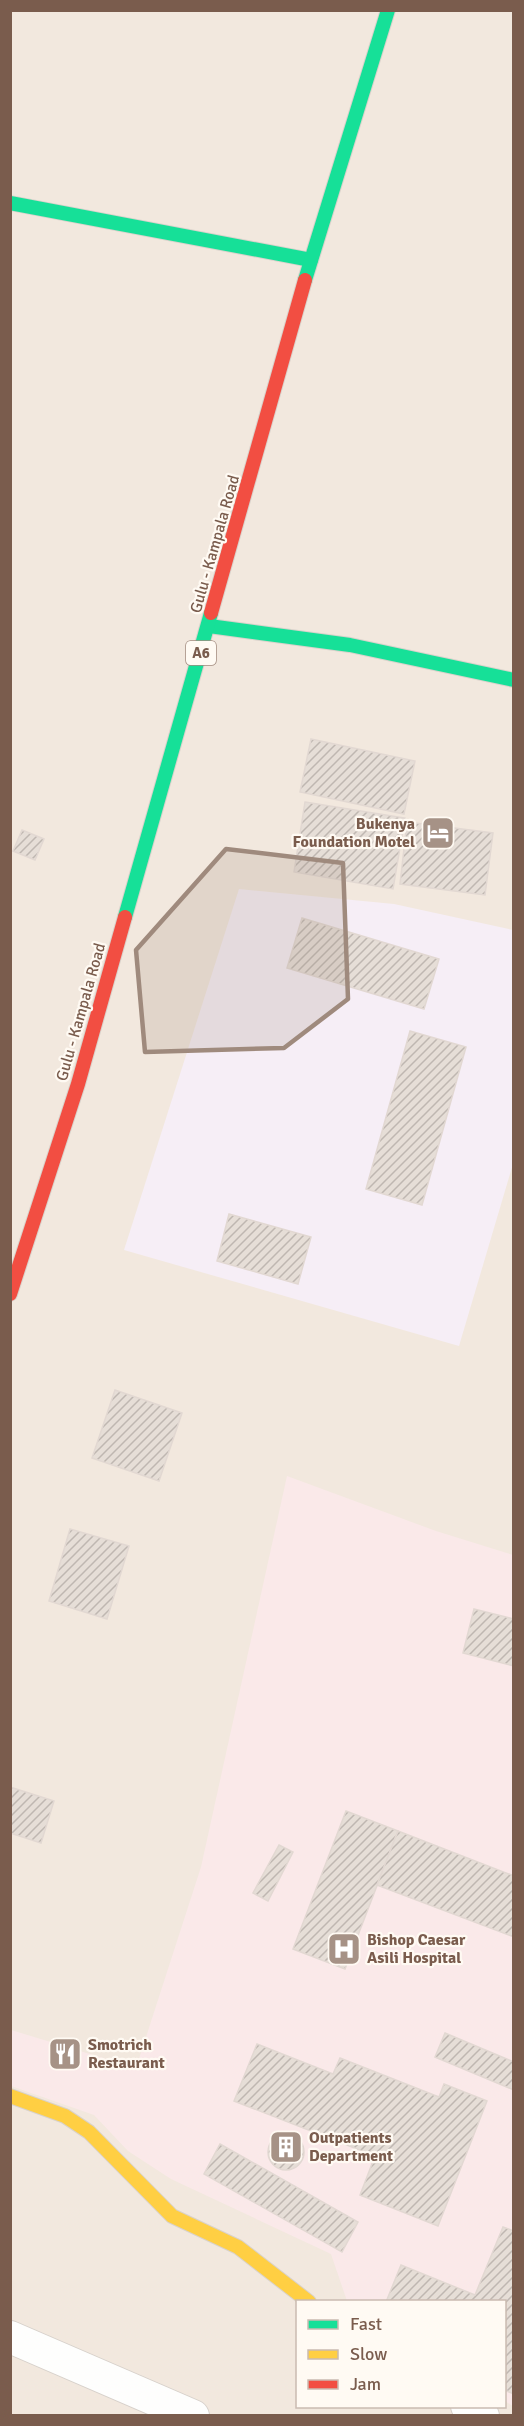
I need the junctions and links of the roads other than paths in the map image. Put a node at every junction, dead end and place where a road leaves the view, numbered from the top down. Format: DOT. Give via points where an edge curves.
graph roads {
  1 [pos="388,10"];
  2 [pos="10,203"];
  3 [pos="311,260"];
  4 [pos="209,626"];
  5 [pos="513,680"];
  6 [pos="10,1294"];
  7 [pos="10,2096"];
  8 [pos="308,2300"];
  9 [pos="10,2337"];
  10 [pos="193,2415"];
  1 -- 3 [label="main road, Gulu - Kampala Road / A6"];
  2 -- 3 [label="main road"];
  3 -- 4 [label="main road, Gulu - Kampala Road / A6"];
  4 -- 5 [label="main road" via="350,645"];
  4 -- 6 [label="main road, Gulu - Kampala Road / A6" via="78,1084"];
  7 -- 8 [label="main road" via="65,2116 89,2132 172,2216 238,2247"];
  9 -- 10 [label="street"];
}
